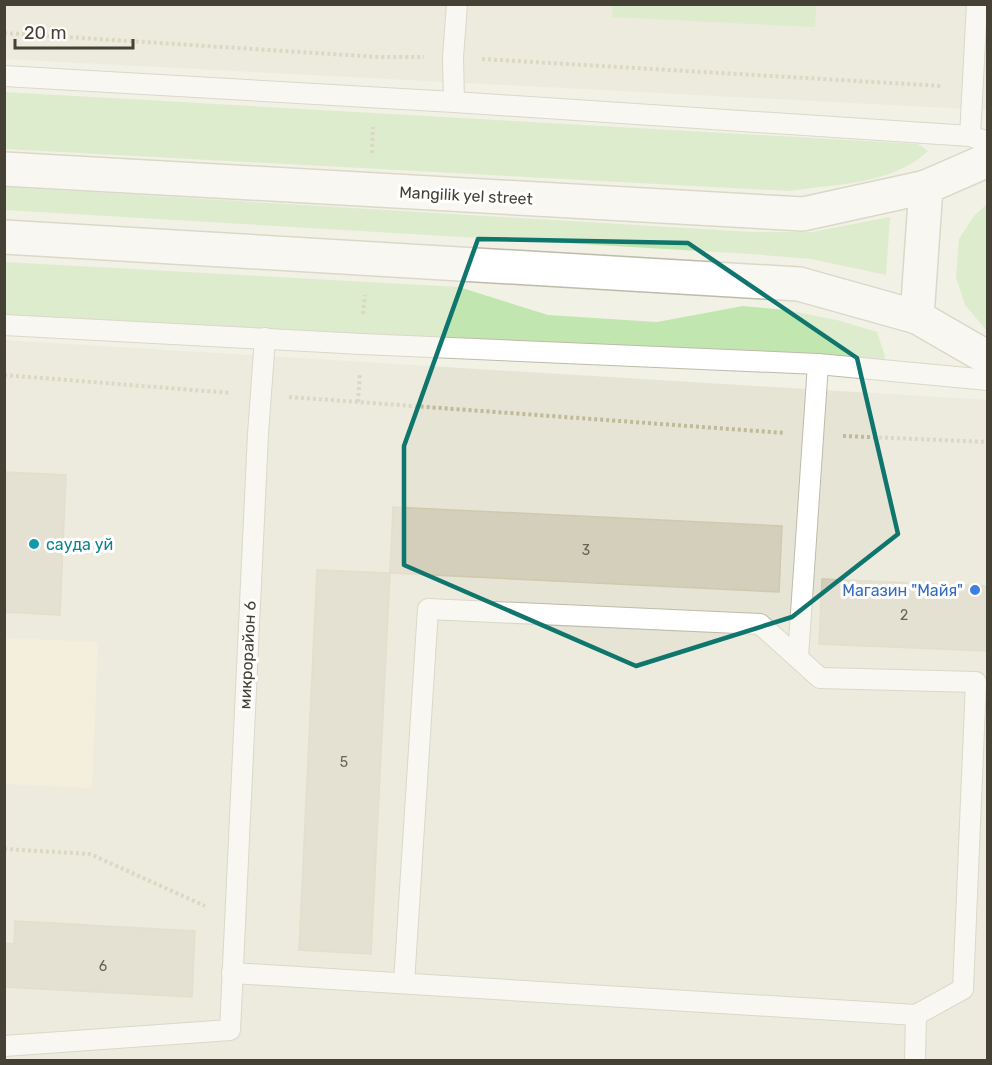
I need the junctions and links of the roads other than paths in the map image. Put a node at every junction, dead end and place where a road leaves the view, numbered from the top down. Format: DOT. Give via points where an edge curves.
graph roads {
  1 [pos="457,4"];
  2 [pos="977,4"];
  3 [pos="4,76"];
  4 [pos="454,102"];
  5 [pos="982,146"];
  6 [pos="4,169"];
  7 [pos="926,187"];
  8 [pos="4,237"];
  9 [pos="917,316"];
  10 [pos="4,325"];
  11 [pos="265,338"];
  12 [pos="987,358"];
  13 [pos="818,364"];
  14 [pos="987,380"];
  15 [pos="798,657"];
  16 [pos="232,973"];
  17 [pos="404,983"];
  18 [pos="916,1016"];
  19 [pos="4,1046"];
  20 [pos="915,1060"];
  1 -- 4 [label="lane"];
  2 -- 5 [label="lane" via="973,88"];
  3 -- 4 [label="lane"];
  4 -- 5 [label="lane"];
  5 -- 7 [label="street, Mangilik yel street"];
  6 -- 7 [label="street, Mangilik yel street" via="803,214"];
  7 -- 9 [label="street"];
  8 -- 9 [label="street" via="799,284"];
  9 -- 12 [label="street"];
  10 -- 11 [label="lane"];
  11 -- 13 [label="lane"];
  11 -- 16 [label="lane, микрорайон 6"];
  13 -- 14 [label="lane"];
  13 -- 15 [label="lane"];
  15 -- 17 [label="lane" via="760,624 428,609"];
  15 -- 18 [label="lane" via="820,678 976,682 963,989"];
  16 -- 17 [label="lane"];
  16 -- 19 [label="lane, микрорайон 6" via="230,1030"];
  17 -- 18 [label="lane"];
  18 -- 20 [label="lane"];
}
